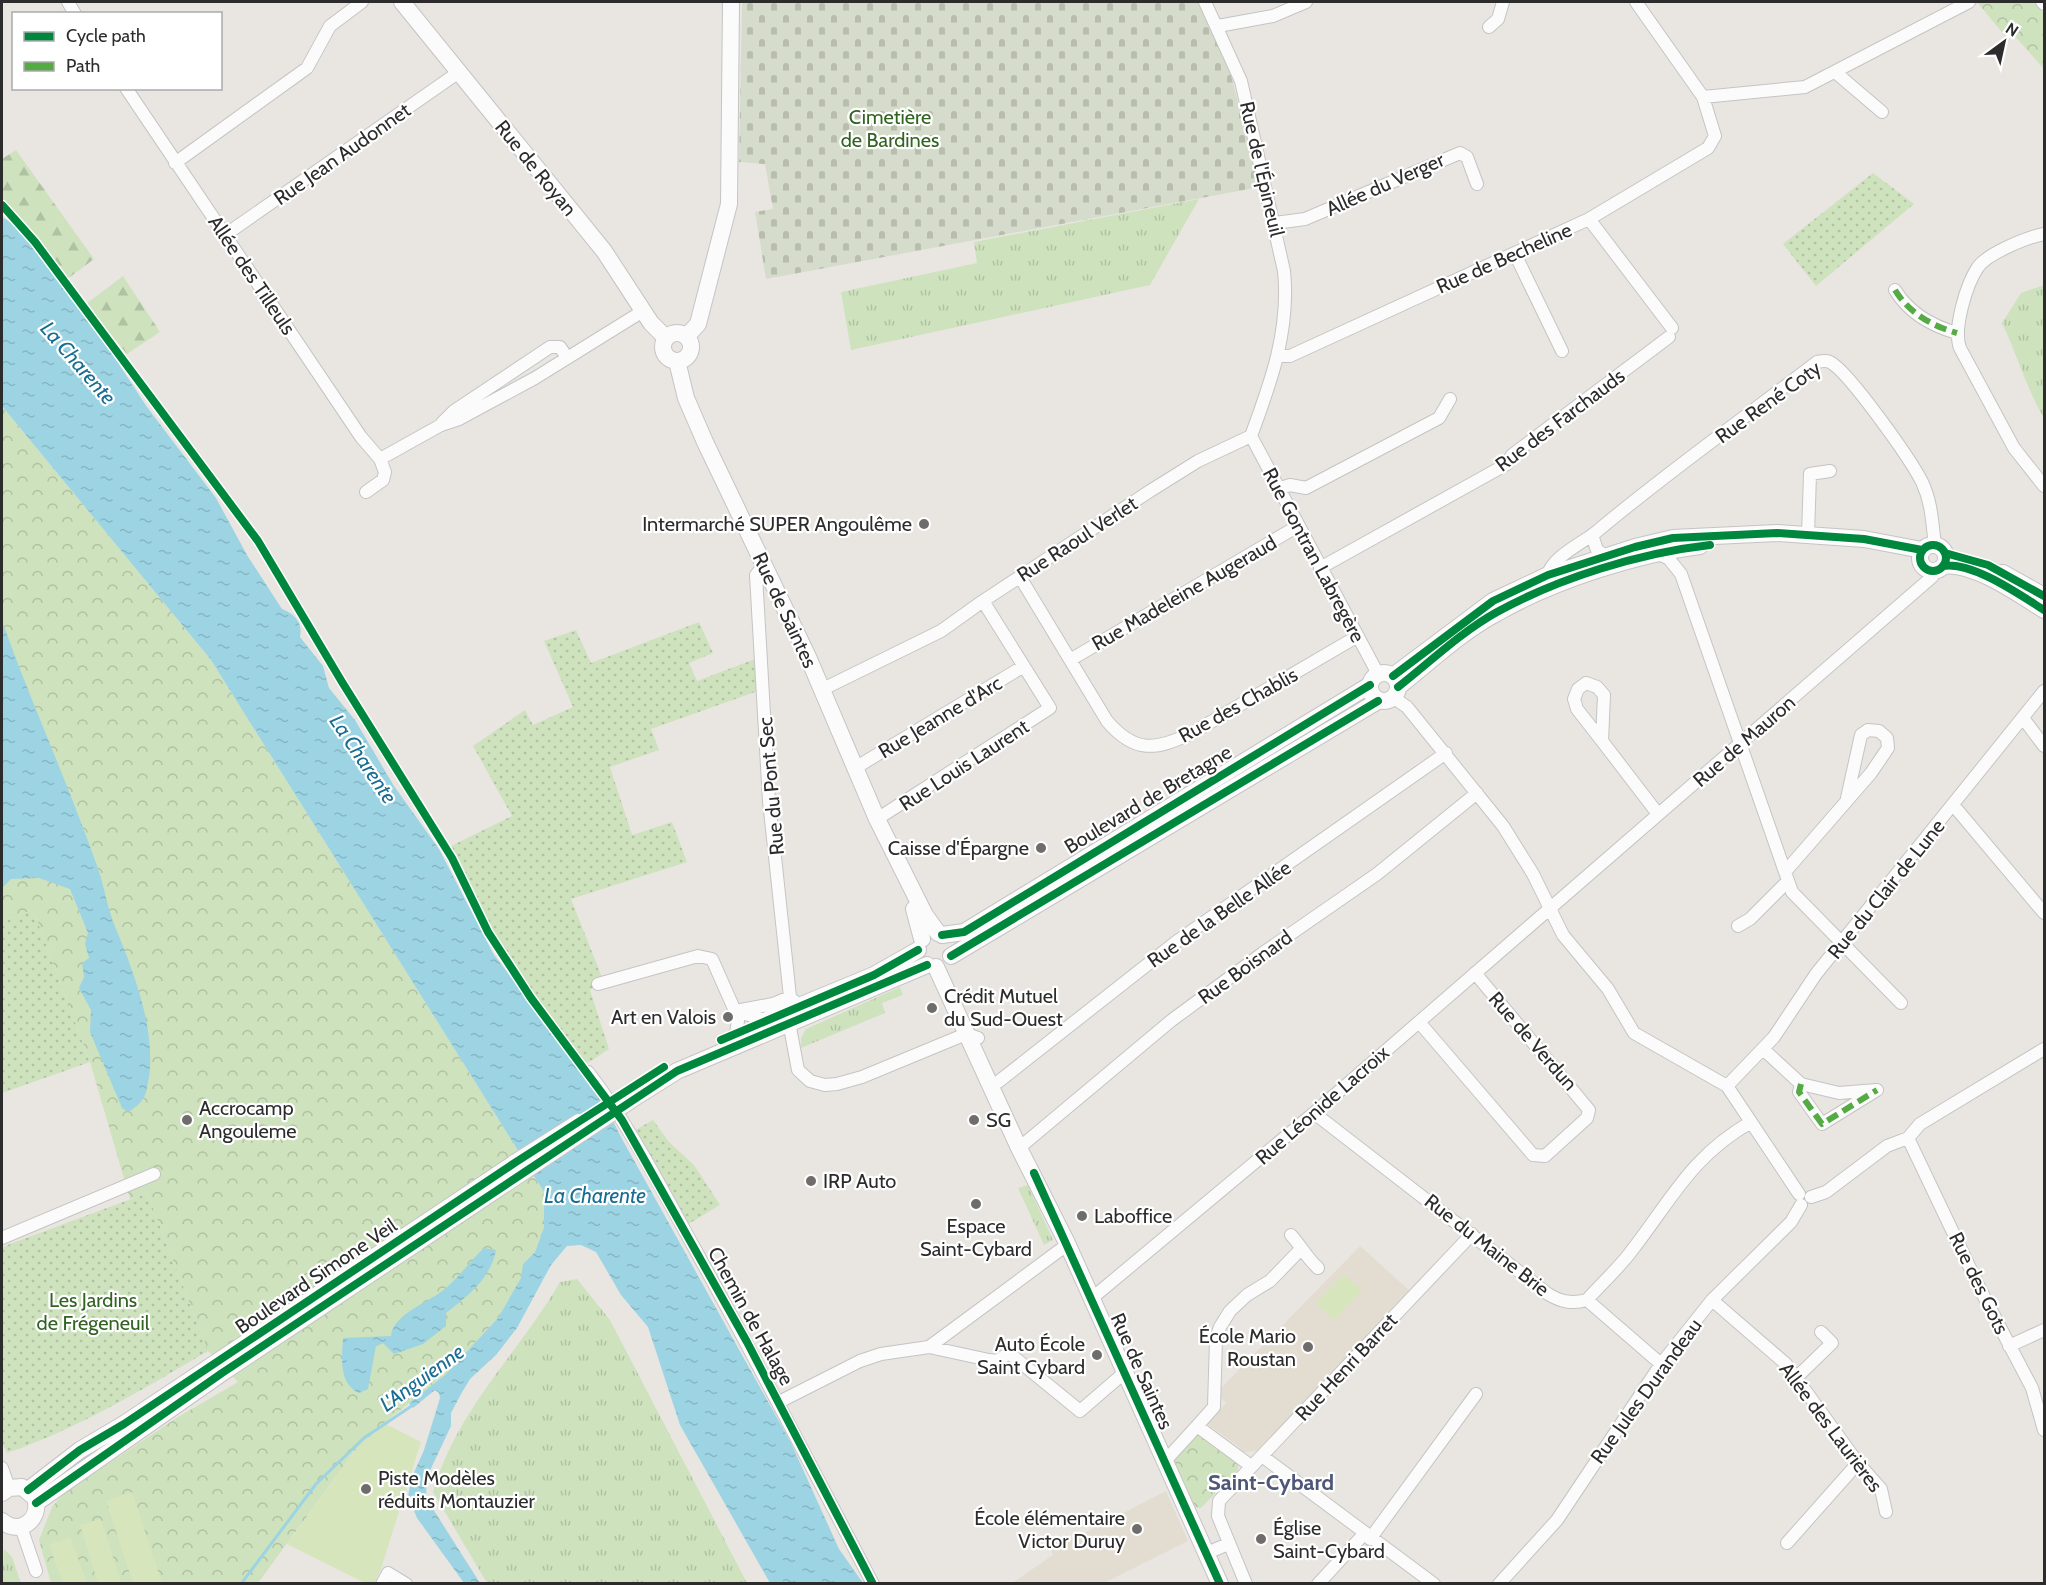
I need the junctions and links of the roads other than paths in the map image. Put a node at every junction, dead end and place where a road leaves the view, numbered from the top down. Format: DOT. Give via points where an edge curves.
graph roads {
  1 [pos="362,2"];
  2 [pos="402,2"];
  3 [pos="731,2"];
  4 [pos="1205,2"];
  5 [pos="1306,2"];
  6 [pos="1503,2"];
  7 [pos="1636,2"];
  8 [pos="1969,2"];
  9 [pos="1218,26"];
  10 [pos="1489,27"];
  11 [pos="459,72"];
  12 [pos="1835,72"];
  13 [pos="127,90"];
  14 [pos="1703,97"];
  15 [pos="1882,112"];
  16 [pos="175,164"];
  17 [pos="1477,184"];
  18 [pos="1589,219"];
  19 [pos="1275,223"];
  20 [pos="2044,234"];
  21 [pos="225,235"];
  22 [pos="1515,254"];
  23 [pos="1895,290"];
  24 [pos="644,311"];
  25 [pos="1957,333"];
  26 [pos="687,336"];
  27 [pos="666,338"];
  28 [pos="1279,350"];
  29 [pos="1562,351"];
  30 [pos="566,356"];
  31 [pos="677,361"];
  32 [pos="1450,399"];
  33 [pos="441,425"];
  34 [pos="1251,436"];
  35 [pos="381,459"];
  36 [pos="1830,471"];
  37 [pos="2044,486"];
  38 [pos="1278,489"];
  39 [pos="366,492"];
  40 [pos="1298,526"];
  41 [pos="1592,535"];
  42 [pos="1808,535"];
  43 [pos="1687,548"];
  44 [pos="1659,554"];
  45 [pos="1606,556"];
  46 [pos="1933,558"];
  47 [pos="764,565"];
  48 [pos="1320,568"];
  49 [pos="1681,574"];
  50 [pos="1548,575"];
  51 [pos="1020,577"];
  52 [pos="2044,596"];
  53 [pos="983,601"];
  54 [pos="2044,610"];
  55 [pos="1358,636"];
  56 [pos="1070,660"];
  57 [pos="1024,666"];
  58 [pos="1385,687"];
  59 [pos="821,690"];
  60 [pos="2044,691"];
  61 [pos="2023,718"];
  62 [pos="1602,741"];
  63 [pos="1740,743"];
  64 [pos="2044,746"];
  65 [pos="1446,753"];
  66 [pos="855,768"];
  67 [pos="1477,793"];
  68 [pos="1847,798"];
  69 [pos="1954,806"];
  70 [pos="1658,814"];
  71 [pos="877,819"];
  72 [pos="1786,877"];
  73 [pos="1550,907"];
  74 [pos="2044,913"];
  75 [pos="1738,926"];
  76 [pos="1842,943"];
  77 [pos="935,951"];
  78 [pos="1475,973"];
  79 [pos="598,984"];
  80 [pos="794,1001"];
  81 [pos="1901,1003"];
  82 [pos="735,1011"];
  83 [pos="766,1020"];
  84 [pos="789,1022"];
  85 [pos="1419,1022"];
  86 [pos="736,1033"];
  87 [pos="973,1036"];
  88 [pos="1763,1049"];
  89 [pos="2044,1049"];
  90 [pos="588,1072"];
  91 [pos="998,1082"];
  92 [pos="1801,1084"];
  93 [pos="1727,1086"];
  94 [pos="628,1096"];
  95 [pos="1314,1113"];
  96 [pos="1751,1122"];
  97 [pos="1908,1138"];
  98 [pos="1022,1147"];
  99 [pos="154,1174"];
  100 [pos="1804,1198"];
  101 [pos="1472,1234"];
  102 [pos="1291,1235"];
  103 [pos="2,1238"];
  104 [pos="1069,1246"];
  105 [pos="1300,1250"];
  106 [pos="1318,1268"];
  107 [pos="1091,1299"];
  108 [pos="1587,1300"];
  109 [pos="1712,1300"];
  110 [pos="2044,1330"];
  111 [pos="1821,1332"];
  112 [pos="2009,1346"];
  113 [pos="929,1347"];
  114 [pos="1661,1364"];
  115 [pos="1124,1373"];
  116 [pos="1797,1377"];
  117 [pos="1476,1394"];
  118 [pos="779,1402"];
  119 [pos="1197,1426"];
  120 [pos="2044,1430"];
  121 [pos="1262,1456"];
  122 [pos="1165,1461"];
  123 [pos="1858,1462"];
  124 [pos="1251,1467"];
  125 [pos="2,1468"];
  126 [pos="5,1491"];
  127 [pos="32,1497"];
  128 [pos="1886,1512"];
  129 [pos="7,1525"];
  130 [pos="1367,1537"];
  131 [pos="1787,1543"];
  132 [pos="1228,1544"];
  133 [pos="1206,1553"];
  134 [pos="1235,1561"];
  135 [pos="36,1571"];
  136 [pos="1217,1577"];
  137 [pos="402,1582"];
  138 [pos="382,1584"];
  139 [pos="873,1584"];
  140 [pos="1246,1584"];
  141 [pos="1318,1584"];
  142 [pos="1434,1584"];
  143 [pos="1500,1584"];
  1 -- 16 [label="street" via="330,26 307,68"];
  2 -- 11 [label="main road, Rue de Royan"];
  3 -- 26 [label="main road" via="729,204 698,324"];
  4 -- 9 [label="street, Rue de l'Épineuil"];
  5 -- 9 [label="street" via="1273,16"];
  6 -- 10 [label="street" via="1498,19"];
  7 -- 14 [label="street"];
  8 -- 12 [label="street"];
  9 -- 19 [label="street, Rue de l'Épineuil" via="1241,81"];
  11 -- 21 [label="street, Rue Jean Audonnet"];
  11 -- 24 [label="main road, Rue de Royan" via="604,251"];
  12 -- 14 [label="street" via="1797,88"];
  12 -- 15 [label="street"];
  13 -- 16 [label="street, Allée des Tilleuls"];
  14 -- 18 [label="street, Rue de Becheline" via="1715,136 1708,148"];
  16 -- 21 [label="street, Allée des Tilleuls"];
  17 -- 19 [label="street, Allée du Verger" via="1467,157 1460,153 1305,219"];
  18 -- 22 [label="street, Rue de Becheline"];
  18 -- 48 [label="street, Rue des Farchauds" via="1670,332 1512,455 1507,464"];
  19 -- 28 [label="street, Rue de l'Épineuil" via="1286,296"];
  20 -- 25 [label="street" via="2025,238 1978,266"];
  21 -- 35 [label="street, Allée des Tilleuls" via="361,437"];
  22 -- 28 [label="street, Rue de Becheline" via="1290,356"];
  22 -- 29 [label="street"];
  23 -- 25 [label="street" via="1924,319"];
  24 -- 27 [label="main road, Rue de Royan"];
  24 -- 30 [label="street"];
  25 -- 37 [label="street" via="1960,348 2013,448"];
  26 -- 27 [label="main road" via="674,333"];
  26 -- 31 [label="main road" via="691,352"];
  27 -- 31 [label="main road" via="665,355"];
  28 -- 34 [label="street"];
  30 -- 33 [label="street" via="560,364"];
  30 -- 33 [label="street" via="560,347 550,347 454,411"];
  31 -- 47 [label="main road, Rue de Saintes" via="686,398"];
  32 -- 38 [label="street" via="1440,418 1306,488 1290,485"];
  33 -- 35 [label="street"];
  34 -- 38 [label="street, Rue Gontran Labregère"];
  34 -- 51 [label="street, Rue Raoul Verlet" via="1150,491"];
  35 -- 39 [label="street" via="383,480"];
  36 -- 42 [label="street" via="1810,474"];
  38 -- 40 [label="street, Rue Gontran Labregère"];
  40 -- 48 [label="street, Rue Gontran Labregère"];
  40 -- 56 [label="street, Rue Madeleine Augeraud"];
  41 -- 45 [label="street" via="1597,550"];
  41 -- 46 [label="street, Rue René Coty" via="1808,369 1825,360 1856,389 1904,452 1922,483 1932,513"];
  41 -- 50 [label="street, Rue René Coty" via="1558,560"];
  42 -- 45 [label="main road, Boulevard de Bretagne" via="1674,538"];
  42 -- 46 [label="main road, Boulevard de Bretagne" via="1864,539"];
  43 -- 44 [label="main road, Boulevard de Bretagne"];
  43 -- 46 [label="main road, Boulevard de Bretagne" via="1743,542 1822,544"];
  43 -- 49 [label="street"];
  44 -- 49 [label="street" via="1670,559"];
  44 -- 58 [label="main road, Boulevard de Bretagne" via="1588,574 1498,612"];
  45 -- 50 [label="main road, Boulevard de Bretagne"];
  46 -- 52 [label="main road, Boulevard de Bretagne" via="1988,566"];
  46 -- 54 [label="main road, Boulevard de Bretagne" via="1991,579"];
  46 -- 63 [label="street, Rue de Mauron" via="1932,577"];
  47 -- 59 [label="main road, Rue de Saintes"];
  47 -- 80 [label="street, Rue du Pont Sec" via="756,575 769,801"];
  48 -- 55 [label="street, Rue Gontran Labregère"];
  49 -- 63 [label="street"];
  50 -- 58 [label="main road, Boulevard de Bretagne" via="1493,601"];
  51 -- 53 [label="street, Rue Raoul Verlet"];
  51 -- 56 [label="street, Rue des Chablis"];
  53 -- 57 [label="street"];
  53 -- 59 [label="street, Rue Raoul Verlet" via="941,631"];
  55 -- 56 [label="street, Rue des Chablis" via="1192,732 1156,746 1122,738 1107,721"];
  55 -- 58 [label="street, Rue Gontran Labregère"];
  57 -- 66 [label="street, Rue Jeanne d'Arc"];
  57 -- 71 [label="street, Rue Louis Laurent" via="1050,708"];
  58 -- 65 [label="street, Rue Gontran Labregère"];
  58 -- 77 [label="main road, Boulevard de Bretagne"];
  59 -- 66 [label="main road, Rue de Saintes"];
  60 -- 61 [label="street, Rue du Clair de Lune"];
  61 -- 64 [label="street"];
  61 -- 69 [label="street, Rue du Clair de Lune"];
  62 -- 70 [label="street"];
  63 -- 70 [label="street, Rue de Mauron"];
  63 -- 72 [label="street"];
  65 -- 67 [label="street, Rue Gontran Labregère"];
  65 -- 91 [label="street, Rue de la Belle Allée" via="1176,942"];
  66 -- 71 [label="main road, Rue de Saintes"];
  67 -- 73 [label="street, Rue Gontran Labregère" via="1503,826"];
  67 -- 98 [label="street, Rue Boisnard" via="1377,874 1172,1020"];
  68 -- 68 [label="street" via="1888,748 1887,738 1879,731 1868,730 1861,735"];
  68 -- 72 [label="street"];
  69 -- 74 [label="street"];
  69 -- 76 [label="street, Rue du Clair de Lune"];
  70 -- 73 [label="street, Rue de Mauron"];
  71 -- 77 [label="main road, Rue de Saintes" via="925,915"];
  72 -- 75 [label="street" via="1750,919"];
  72 -- 76 [label="street" via="1792,892"];
  73 -- 78 [label="street, Rue Léonide Lacroix"];
  73 -- 93 [label="street, Rue Gontran Labregère" via="1563,935 1608,989 1634,1033"];
  76 -- 81 [label="street"];
  76 -- 88 [label="street, Rue du Clair de Lune"];
  77 -- 80 [label="main road, Boulevard Simone Veil"];
  77 -- 84 [label="main road, Boulevard Simone Veil"];
  77 -- 87 [label="main road, Rue de Saintes"];
  78 -- 85 [label="street, Rue Léonide Lacroix"];
  78 -- 85 [label="street, Rue de Verdun" via="1589,1110 1587,1118 1545,1156 1533,1155"];
  79 -- 82 [label="street" via="708,956"];
  80 -- 82 [label="street"];
  80 -- 83 [label="main road, Boulevard Simone Veil"];
  82 -- 83 [label="street"];
  82 -- 86 [label="street"];
  83 -- 86 [label="main road, Boulevard Simone Veil"];
  84 -- 87 [label="street" via="798,1070 810,1081 825,1085 862,1077"];
  84 -- 94 [label="main road, Boulevard Simone Veil"];
  85 -- 95 [label="street, Rue Léonide Lacroix"];
  86 -- 94 [label="main road, Boulevard Simone Veil" via="665,1066"];
  87 -- 91 [label="main road, Rue de Saintes"];
  87 -- 98 [label="main road, Rue de Saintes"];
  88 -- 92 [label="street"];
  88 -- 93 [label="street, Rue du Clair de Lune"];
  89 -- 97 [label="street, Rue Jules Durandeau" via="1920,1124"];
  90 -- 118 [label="street, Chemin de Halage" via="622,1120"];
  91 -- 98 [label="main road, Rue de Saintes"];
  92 -- 92 [label="street" via="1839,1092 1876,1090 1822,1124 1800,1092"];
  93 -- 96 [label="street, Rue Gontran Labregère"];
  94 -- 127 [label="main road, Boulevard Simone Veil, bridge" via="80,1450"];
  95 -- 101 [label="street, Rue du Maine Brie"];
  95 -- 107 [label="street, Rue Léonide Lacroix"];
  96 -- 100 [label="street, Rue Gontran Labregère"];
  96 -- 108 [label="street" via="1720,1140 1699,1159 1632,1251"];
  97 -- 100 [label="street, Rue Jules Durandeau" via="1887,1146 1826,1192"];
  97 -- 112 [label="street, Rue des Gots"];
  98 -- 104 [label="main road, Rue de Saintes"];
  99 -- 103 [label="street"];
  100 -- 109 [label="street, Rue Jules Durandeau" via="1791,1222"];
  101 -- 108 [label="street, Rue du Maine Brie" via="1558,1300"];
  101 -- 121 [label="street, Rue Henri Barret"];
  102 -- 105 [label="street"];
  104 -- 107 [label="main road, Rue de Saintes"];
  104 -- 113 [label="street"];
  105 -- 106 [label="street"];
  105 -- 119 [label="street" via="1270,1281 1230,1311 1220,1327 1216,1339 1214,1407"];
  107 -- 115 [label="main road, Rue de Saintes"];
  108 -- 114 [label="street"];
  109 -- 114 [label="street, Rue Jules Durandeau"];
  109 -- 116 [label="street, Allée des Laurières"];
  110 -- 112 [label="street"];
  111 -- 116 [label="street" via="1832,1343"];
  112 -- 120 [label="street, Rue des Gots" via="2032,1388"];
  113 -- 115 [label="street" via="997,1361 1009,1353 1080,1411"];
  113 -- 118 [label="street" via="860,1361"];
  114 -- 143 [label="street, Rue Jules Durandeau" via="1557,1520"];
  115 -- 122 [label="main road, Rue de Saintes"];
  116 -- 123 [label="street, Allée des Laurières"];
  117 -- 130 [label="street"];
  118 -- 139 [label="street, Chemin de Halage"];
  119 -- 122 [label="street"];
  119 -- 124 [label="street"];
  121 -- 124 [label="street, Rue Henri Barret"];
  121 -- 130 [label="street"];
  122 -- 133 [label="main road, Rue de Saintes"];
  123 -- 128 [label="street, Allée des Laurières" via="1881,1489"];
  123 -- 131 [label="street"];
  124 -- 132 [label="street, Rue Henri Barret" via="1219,1501 1218,1516"];
  125 -- 126 [label="street"];
  126 -- 127 [label="main road"];
  127 -- 129 [label="main road" via="32,1521"];
  129 -- 135 [label="street"];
  130 -- 141 [label="street"];
  130 -- 142 [label="street"];
  132 -- 133 [label="street"];
  132 -- 134 [label="street"];
  133 -- 136 [label="main road, Rue de Saintes"];
  134 -- 136 [label="street"];
  134 -- 140 [label="street"];
  137 -- 138 [label="street" via="388,1573"];
}
